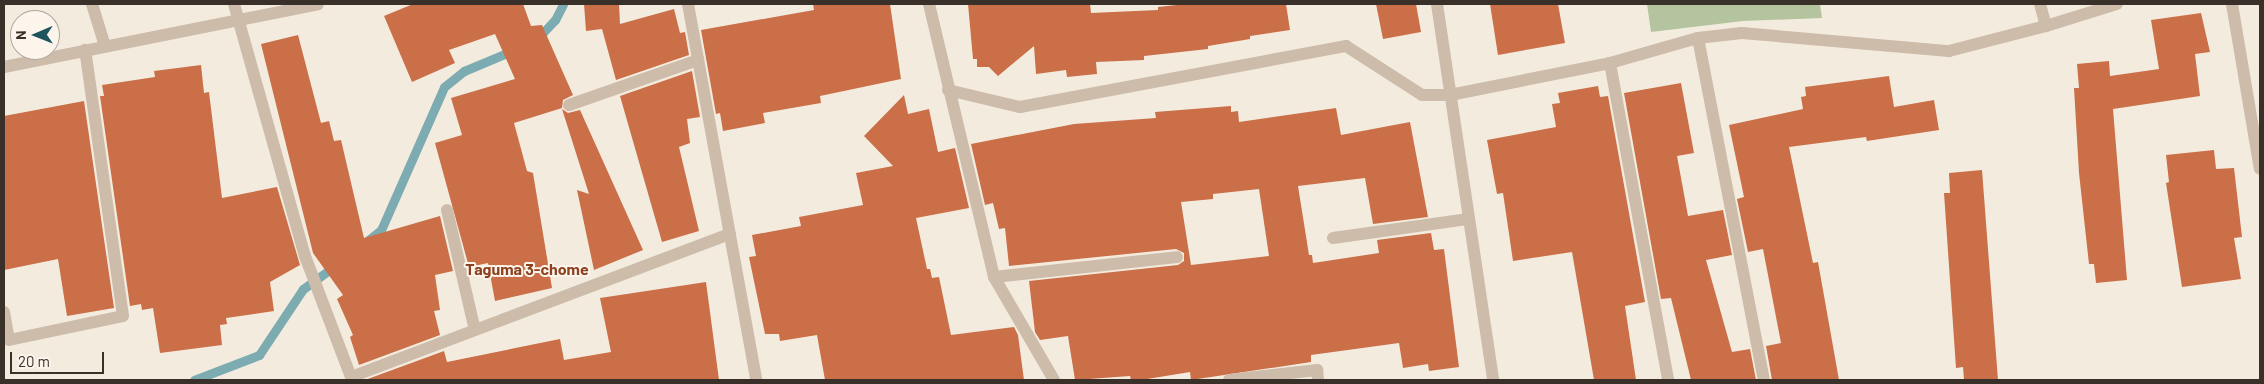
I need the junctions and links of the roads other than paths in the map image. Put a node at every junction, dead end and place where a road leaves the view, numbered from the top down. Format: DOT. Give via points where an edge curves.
graph roads {
  1 [pos="92,4"];
  2 [pos="234,4"];
  3 [pos="318,4"];
  4 [pos="688,4"];
  5 [pos="929,4"];
  6 [pos="1437,4"];
  7 [pos="2040,4"];
  8 [pos="2117,4"];
  9 [pos="2232,4"];
  10 [pos="238,19"];
  11 [pos="2046,26"];
  12 [pos="1698,38"];
  13 [pos="105,46"];
  14 [pos="85,50"];
  15 [pos="698,60"];
  16 [pos="1610,63"];
  17 [pos="4,66"];
  18 [pos="948,90"];
  19 [pos="1450,95"];
  20 [pos="569,105"];
  21 [pos="2260,169"];
  22 [pos="447,210"];
  23 [pos="1468,219"];
  24 [pos="730,234"];
  25 [pos="1333,238"];
  26 [pos="1176,257"];
  27 [pos="994,277"];
  28 [pos="4,312"];
  29 [pos="476,330"];
  30 [pos="352,379"];
  31 [pos="756,380"];
  32 [pos="1054,380"];
  33 [pos="1230,380"];
  34 [pos="1318,380"];
  35 [pos="1492,380"];
  36 [pos="1668,380"];
  37 [pos="1764,380"];
  1 -- 13 [label="street"];
  2 -- 10 [label="street"];
  3 -- 10 [label="street"];
  4 -- 15 [label="street"];
  5 -- 18 [label="street"];
  6 -- 19 [label="street"];
  7 -- 11 [label="street"];
  8 -- 11 [label="street"];
  9 -- 21 [label="street"];
  10 -- 13 [label="street"];
  10 -- 30 [label="street" via="305,256"];
  11 -- 12 [label="street" via="1949,51 1742,32"];
  12 -- 16 [label="street"];
  12 -- 37 [label="street"];
  13 -- 14 [label="street"];
  14 -- 17 [label="street"];
  14 -- 28 [label="street" via="123,316 9,340"];
  15 -- 20 [label="street"];
  15 -- 24 [label="street"];
  16 -- 19 [label="street"];
  16 -- 36 [label="street"];
  18 -- 19 [label="street" via="1020,107 1346,46 1422,95"];
  18 -- 27 [label="street"];
  19 -- 23 [label="street"];
  22 -- 29 [label="street"];
  23 -- 25 [label="street"];
  23 -- 35 [label="street"];
  24 -- 29 [label="street"];
  24 -- 31 [label="street"];
  26 -- 27 [label="street"];
  27 -- 32 [label="street"];
  29 -- 30 [label="street"];
  33 -- 34 [label="street" via="1317,370"];
}
